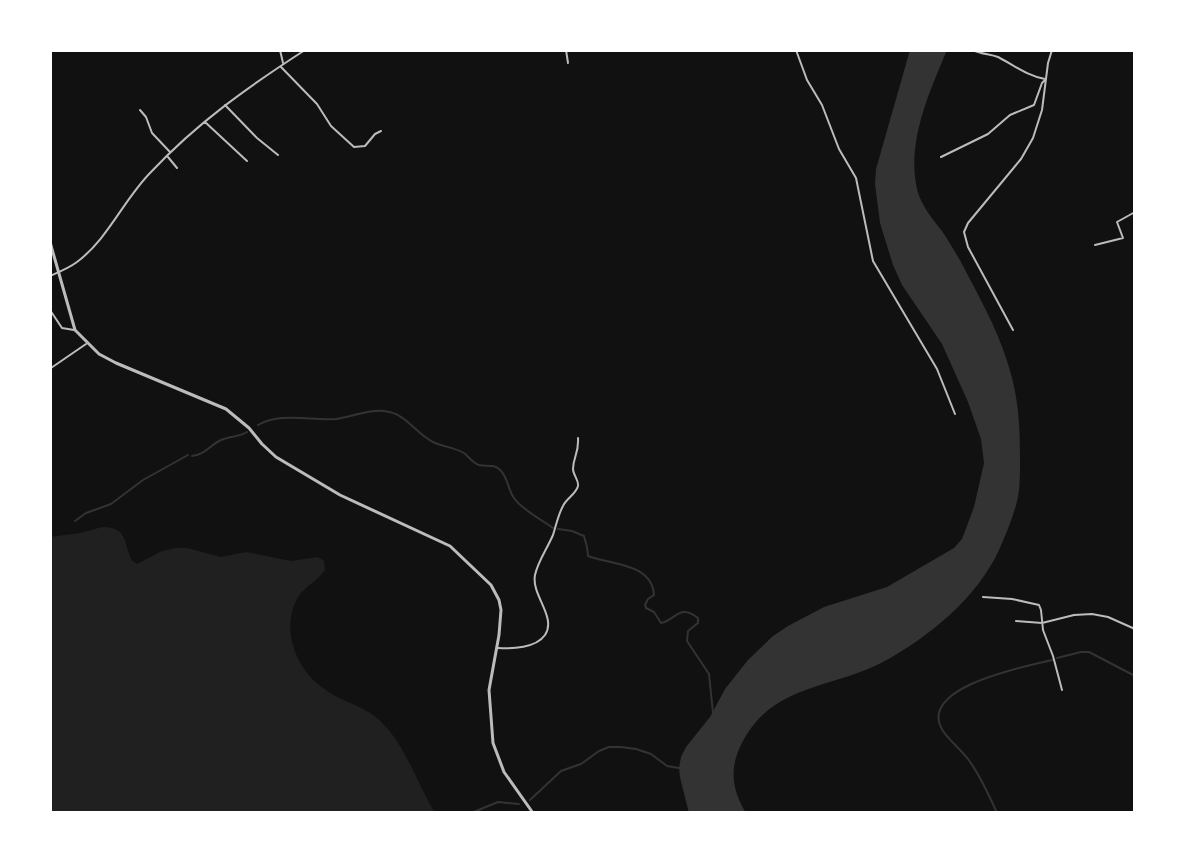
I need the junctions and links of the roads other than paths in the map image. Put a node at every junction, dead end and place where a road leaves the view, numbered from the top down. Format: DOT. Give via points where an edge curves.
graph roads {
  1 [pos="280,50"];
  2 [pos="305,50"];
  3 [pos="566,50"];
  4 [pos="796,50"];
  5 [pos="973,50"];
  6 [pos="1052,50"];
  7 [pos="568,63"];
  8 [pos="282,65"];
  9 [pos="1046,79"];
  10 [pos="224,104"];
  11 [pos="140,110"];
  12 [pos="204,122"];
  13 [pos="381,131"];
  14 [pos="169,154"];
  15 [pos="278,155"];
  16 [pos="941,157"];
  17 [pos="247,161"];
  18 [pos="177,168"];
  19 [pos="1135,212"];
  20 [pos="50,242"];
  21 [pos="1095,245"];
  22 [pos="58,273"];
  23 [pos="50,276"];
  24 [pos="50,310"];
  25 [pos="75,330"];
  26 [pos="1013,330"];
  27 [pos="87,344"];
  28 [pos="51,368"];
  29 [pos="955,414"];
  30 [pos="578,438"];
  31 [pos="983,597"];
  32 [pos="1016,621"];
  33 [pos="1042,623"];
  34 [pos="1135,629"];
  35 [pos="497,648"];
  36 [pos="1062,690"];
  37 [pos="533,813"];
  1 -- 8 [label="street"];
  2 -- 8 [label="street"];
  3 -- 7 [label="street"];
  4 -- 29 [label="street" via="856,178 873,261 937,369"];
  5 -- 9 [label="street"];
  6 -- 9 [label="street"];
  8 -- 10 [label="street"];
  8 -- 13 [label="street" via="354,147 365,146"];
  9 -- 16 [label="street" via="1034,105"];
  9 -- 26 [label="street" via="1027,150 964,232"];
  10 -- 12 [label="street"];
  10 -- 15 [label="street"];
  11 -- 14 [label="street"];
  12 -- 14 [label="street"];
  12 -- 17 [label="street"];
  14 -- 18 [label="street"];
  14 -- 22 [label="street" via="96,244"];
  19 -- 21 [label="street" via="1117,222 1123,238"];
  20 -- 22 [label="street"];
  22 -- 23 [label="street"];
  22 -- 25 [label="street"];
  24 -- 25 [label="street" via="62,328"];
  25 -- 27 [label="street"];
  27 -- 28 [label="street"];
  27 -- 35 [label="street" via="116,363 226,409 293,468 450,546 495,592 501,610"];
  30 -- 35 [label="street" via="573,467 577,489 561,510 535,575 547,632 522,646"];
  31 -- 33 [label="street" via="1039,605"];
  32 -- 33 [label="street"];
  33 -- 34 [label="street" via="1092,614"];
  33 -- 36 [label="street"];
  35 -- 37 [label="street" via="489,690 493,743 504,772"];
}
